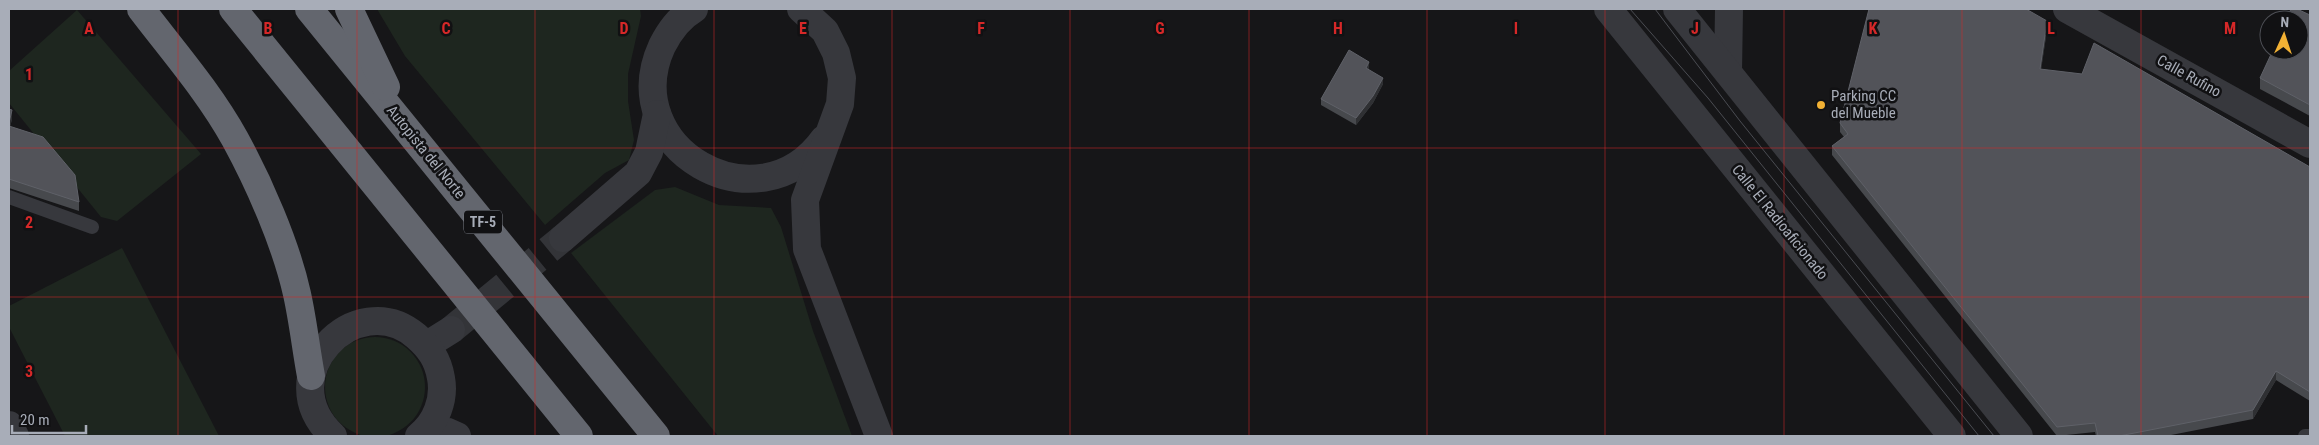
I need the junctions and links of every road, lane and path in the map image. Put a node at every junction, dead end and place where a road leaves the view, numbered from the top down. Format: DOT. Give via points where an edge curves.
graph roads {
  1 [pos="141,9"];
  2 [pos="233,9"];
  3 [pos="309,9"];
  4 [pos="349,9"];
  5 [pos="664,9"];
  6 [pos="694,9"];
  7 [pos="801,9"];
  8 [pos="1608,9"];
  9 [pos="1677,9"];
  10 [pos="1729,9"];
  11 [pos="2067,9"];
  12 [pos="666,38"];
  13 [pos="1728,72"];
  14 [pos="657,114"];
  15 [pos="405,126"];
  16 [pos="832,128"];
  17 [pos="2310,144"];
  18 [pos="695,164"];
  19 [pos="638,173"];
  20 [pos="9,197"];
  21 [pos="92,227"];
  22 [pos="563,238"];
  23 [pos="451,330"];
  24 [pos="427,345"];
  25 [pos="311,376"];
  26 [pos="9,425"];
  27 [pos="326,433"];
  28 [pos="422,434"];
  29 [pos="15,436"];
  30 [pos="458,436"];
  31 [pos="579,436"];
  32 [pos="656,436"];
  33 [pos="879,436"];
  34 [pos="1952,436"];
  35 [pos="2020,436"];
  36 [pos="2305,436"];
  37 [pos="2310,436"];
  1 -- 25 [label="highway" via="235,138 263,196 297,293"];
  2 -- 31 [label="highway"];
  3 -- 15 [label="highway, Autopista del Norte / TF-5"];
  4 -- 15 [label="highway"];
  5 -- 12 [label="street"];
  6 -- 12 [label="street" via="677,23"];
  7 -- 16 [label="street" via="824,31 836,53 842,78 840,104"];
  8 -- 34 [label="street, Calle El Radioaficionado"];
  9 -- 13 [label="street"];
  10 -- 13 [label="street"];
  11 -- 17 [label="street, Calle Rufino"];
  12 -- 14 [label="street" via="654,76"];
  13 -- 35 [label="street"];
  14 -- 18 [label="street" via="673,144"];
  14 -- 19 [label="street" via="649,152"];
  15 -- 32 [label="highway, Autopista del Norte / TF-5"];
  16 -- 18 [label="street" via="816,151 793,168 772,176 729,178"];
  16 -- 33 [label="street" via="805,200 807,249"];
  18 -- 19 [label="street" via="664,166"];
  19 -- 22 [label="street"];
  20 -- 21 [label="lane"];
  23 -- 24 [label="street"];
  24 -- 25 [label="street" via="410,331 390,323 369,322 348,328 331,339 318,356"];
  24 -- 28 [label="street" via="437,361 442,379 441,398 436,416"];
  25 -- 27 [label="street" via="310,394"];
  26 -- 29 [label="street"];
  28 -- 30 [label="street" via="448,432"];
  36 -- 37 [label="lane"];
}
